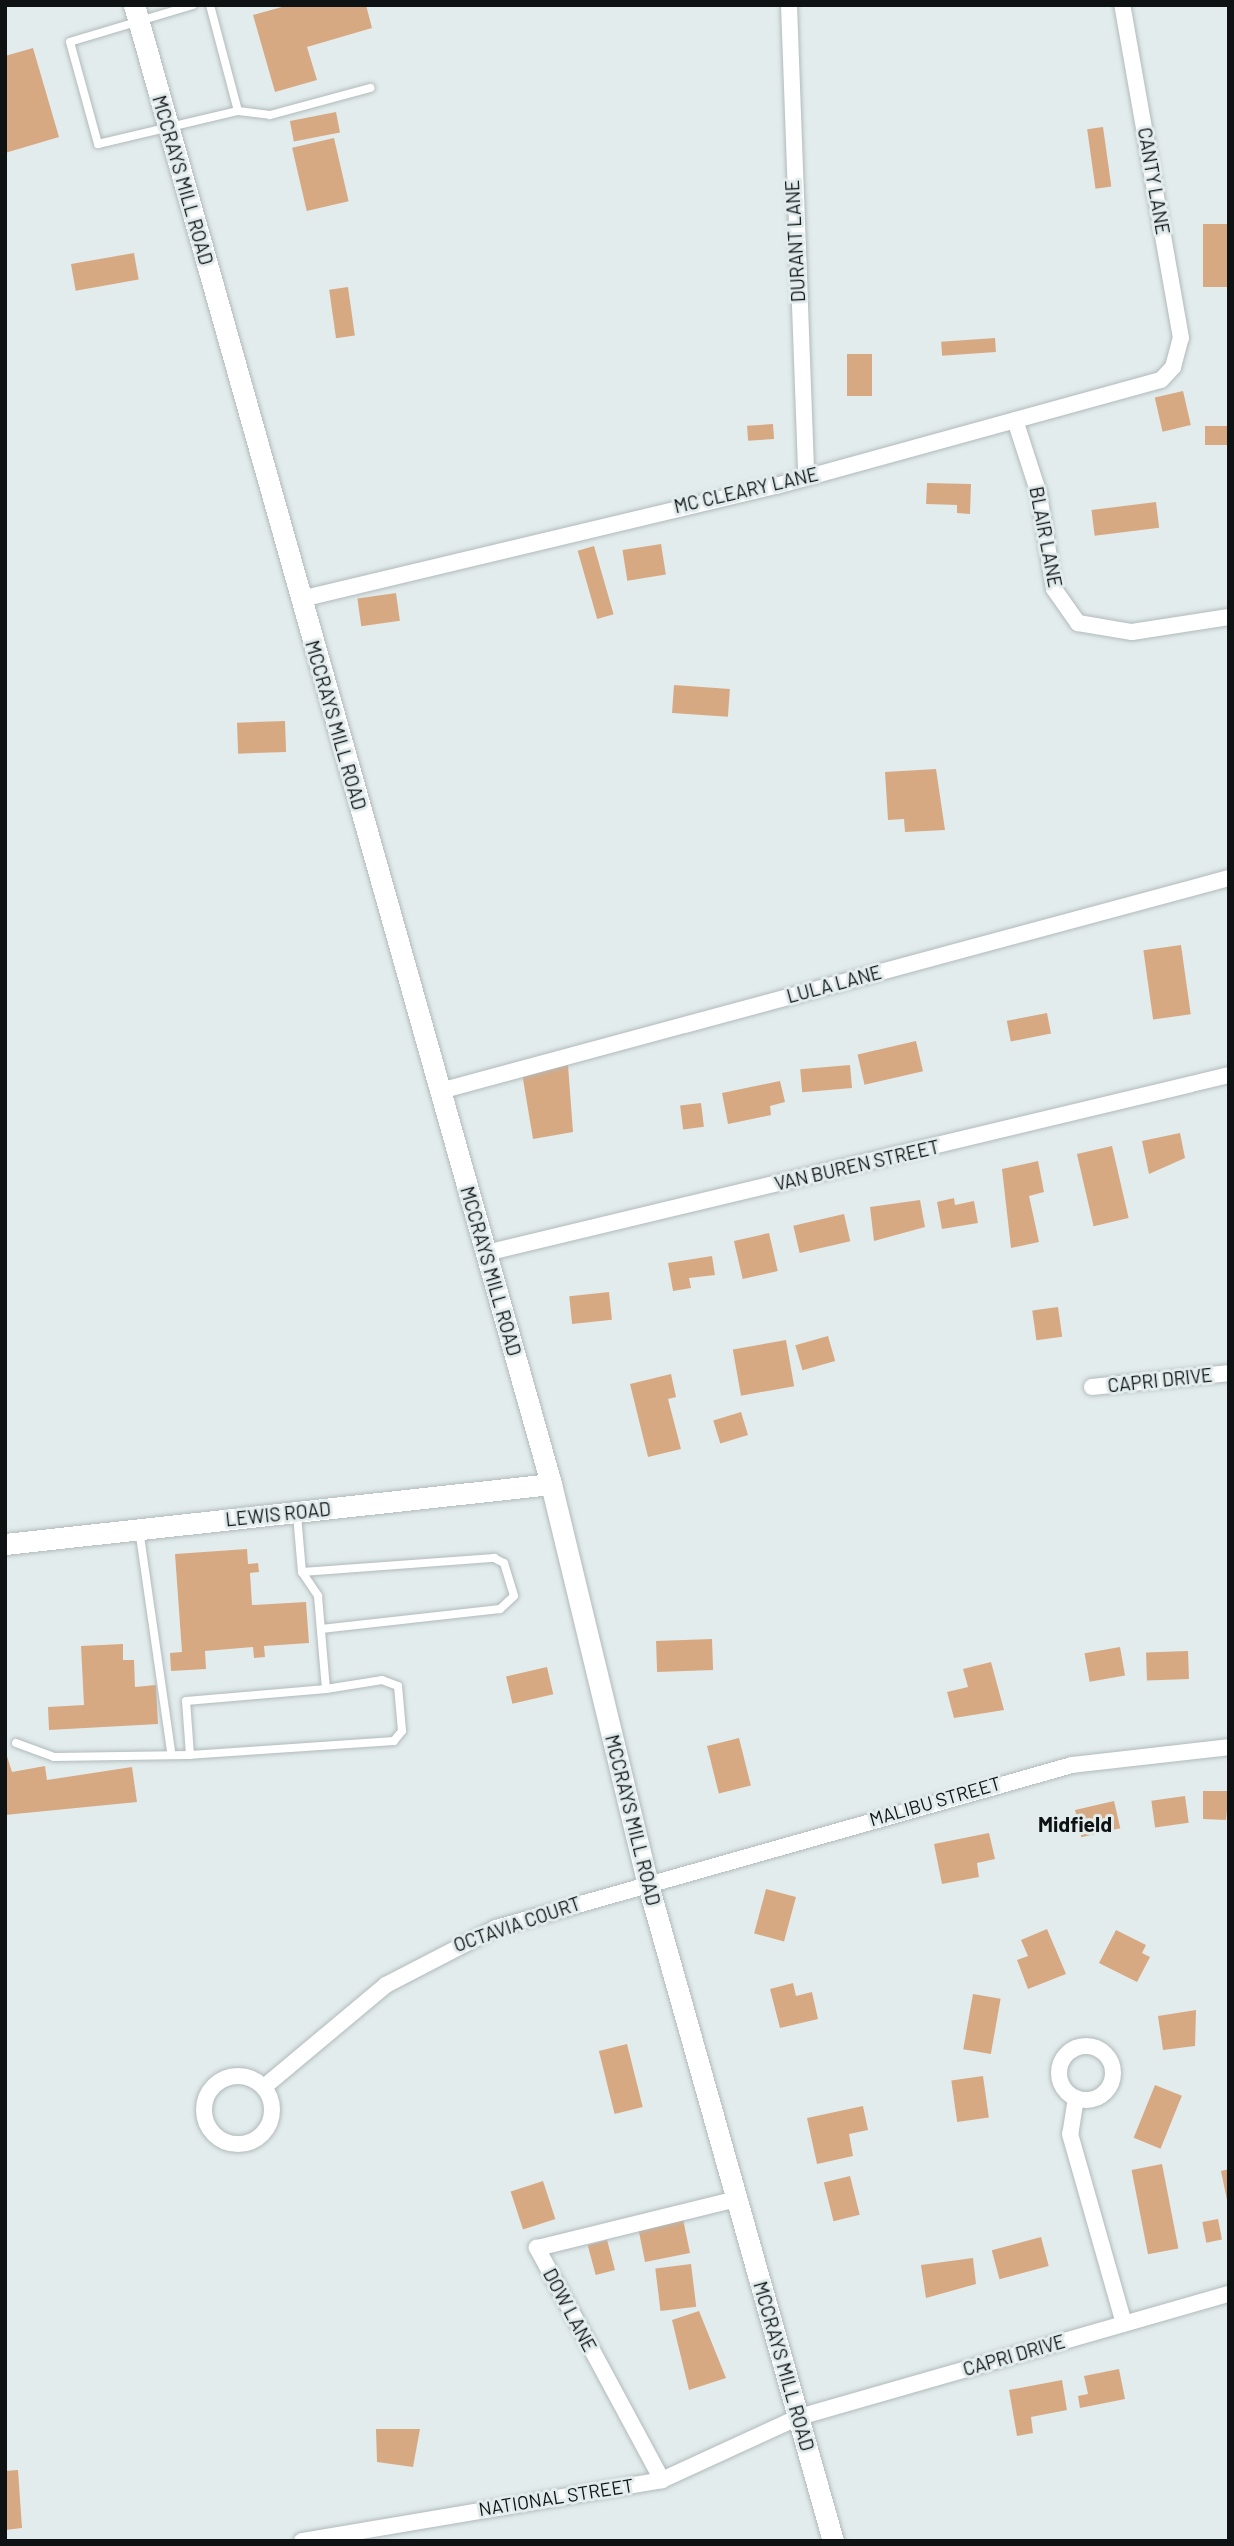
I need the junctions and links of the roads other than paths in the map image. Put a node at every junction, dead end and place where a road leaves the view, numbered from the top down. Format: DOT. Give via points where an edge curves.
graph roads {
  1 [pos="192,5"];
  2 [pos="210,5"];
  3 [pos="789,5"];
  4 [pos="1122,5"];
  5 [pos="136,13"];
  6 [pos="370,88"];
  7 [pos="238,111"];
  8 [pos="167,124"];
  9 [pos="1178,356"];
  10 [pos="1015,420"];
  11 [pos="806,477"];
  12 [pos="301,599"];
  13 [pos="1229,617"];
  14 [pos="1229,877"];
  15 [pos="1229,1075"];
  16 [pos="440,1091"];
  17 [pos="485,1253"];
  18 [pos="1229,1373"];
  19 [pos="1092,1387"];
  20 [pos="551,1484"];
  21 [pos="297,1512"];
  22 [pos="139,1530"];
  23 [pos="5,1544"];
  24 [pos="302,1572"];
  25 [pos="321,1629"];
  26 [pos="326,1689"];
  27 [pos="16,1742"];
  28 [pos="1229,1747"];
  29 [pos="170,1751"];
  30 [pos="190,1755"];
  31 [pos="647,1881"];
  32 [pos="264,2087"];
  33 [pos="1076,2098"];
  34 [pos="737,2199"];
  35 [pos="1229,2294"];
  36 [pos="1124,2323"];
  37 [pos="799,2417"];
  38 [pos="662,2480"];
  39 [pos="302,2541"];
  40 [pos="833,2541"];
  1 -- 5 [label="lane"];
  2 -- 7 [label="lane"];
  3 -- 11 [label="street, DURANT LANE"];
  4 -- 9 [label="street, CANTY LANE" via="1178,316"];
  5 -- 8 [label="street, MCCRAYS MILL ROAD"];
  5 -- 8 [label="lane" via="70,42 98,144"];
  6 -- 7 [label="lane" via="270,115"];
  7 -- 8 [label="lane"];
  8 -- 12 [label="street, MCCRAYS MILL ROAD"];
  9 -- 10 [label="street, MC CLEARY LANE" via="1161,380 1133,391"];
  10 -- 11 [label="street, MC CLEARY LANE"];
  10 -- 13 [label="street, BLAIR LANE" via="1039,494 1054,589 1078,623 1132,632"];
  11 -- 12 [label="street, MC CLEARY LANE"];
  12 -- 16 [label="street, MCCRAYS MILL ROAD"];
  14 -- 16 [label="street, LULA LANE"];
  15 -- 17 [label="street, VAN BUREN STREET"];
  16 -- 17 [label="street, MCCRAYS MILL ROAD"];
  17 -- 20 [label="street, MCCRAYS MILL ROAD"];
  18 -- 19 [label="street, CAPRI DRIVE"];
  20 -- 21 [label="street, LEWIS ROAD"];
  20 -- 31 [label="street, MCCRAYS MILL ROAD"];
  21 -- 22 [label="street, LEWIS ROAD"];
  21 -- 24 [label="lane"];
  22 -- 23 [label="street, LEWIS ROAD"];
  22 -- 29 [label="lane"];
  24 -- 25 [label="lane" via="318,1596"];
  24 -- 25 [label="lane" via="494,1558 504,1563 514,1596 500,1609"];
  25 -- 26 [label="lane"];
  26 -- 30 [label="lane" via="186,1701"];
  26 -- 30 [label="lane" via="382,1681 398,1686 402,1731 394,1741"];
  27 -- 29 [label="lane" via="54,1757"];
  28 -- 31 [label="street, MALIBU STREET" via="1072,1765"];
  29 -- 30 [label="lane"];
  31 -- 32 [label="street, OCTAVIA COURT" via="496,1928 431,1957 386,1985"];
  31 -- 34 [label="street, MCCRAYS MILL ROAD"];
  32 -- 32 [label="street" via="248,2076 220,2080 204,2104 211,2131 235,2144 262,2134 272,2108"];
  33 -- 36 [label="street" via="1070,2134"];
  34 -- 37 [label="street, MCCRAYS MILL ROAD"];
  34 -- 38 [label="street, DOW LANE" via="537,2248"];
  35 -- 36 [label="street, CAPRI DRIVE"];
  36 -- 37 [label="street, CAPRI DRIVE"];
  37 -- 38 [label="street, NATIONAL STREET"];
  37 -- 40 [label="street, MCCRAYS MILL ROAD"];
  38 -- 39 [label="street, NATIONAL STREET"];
}
